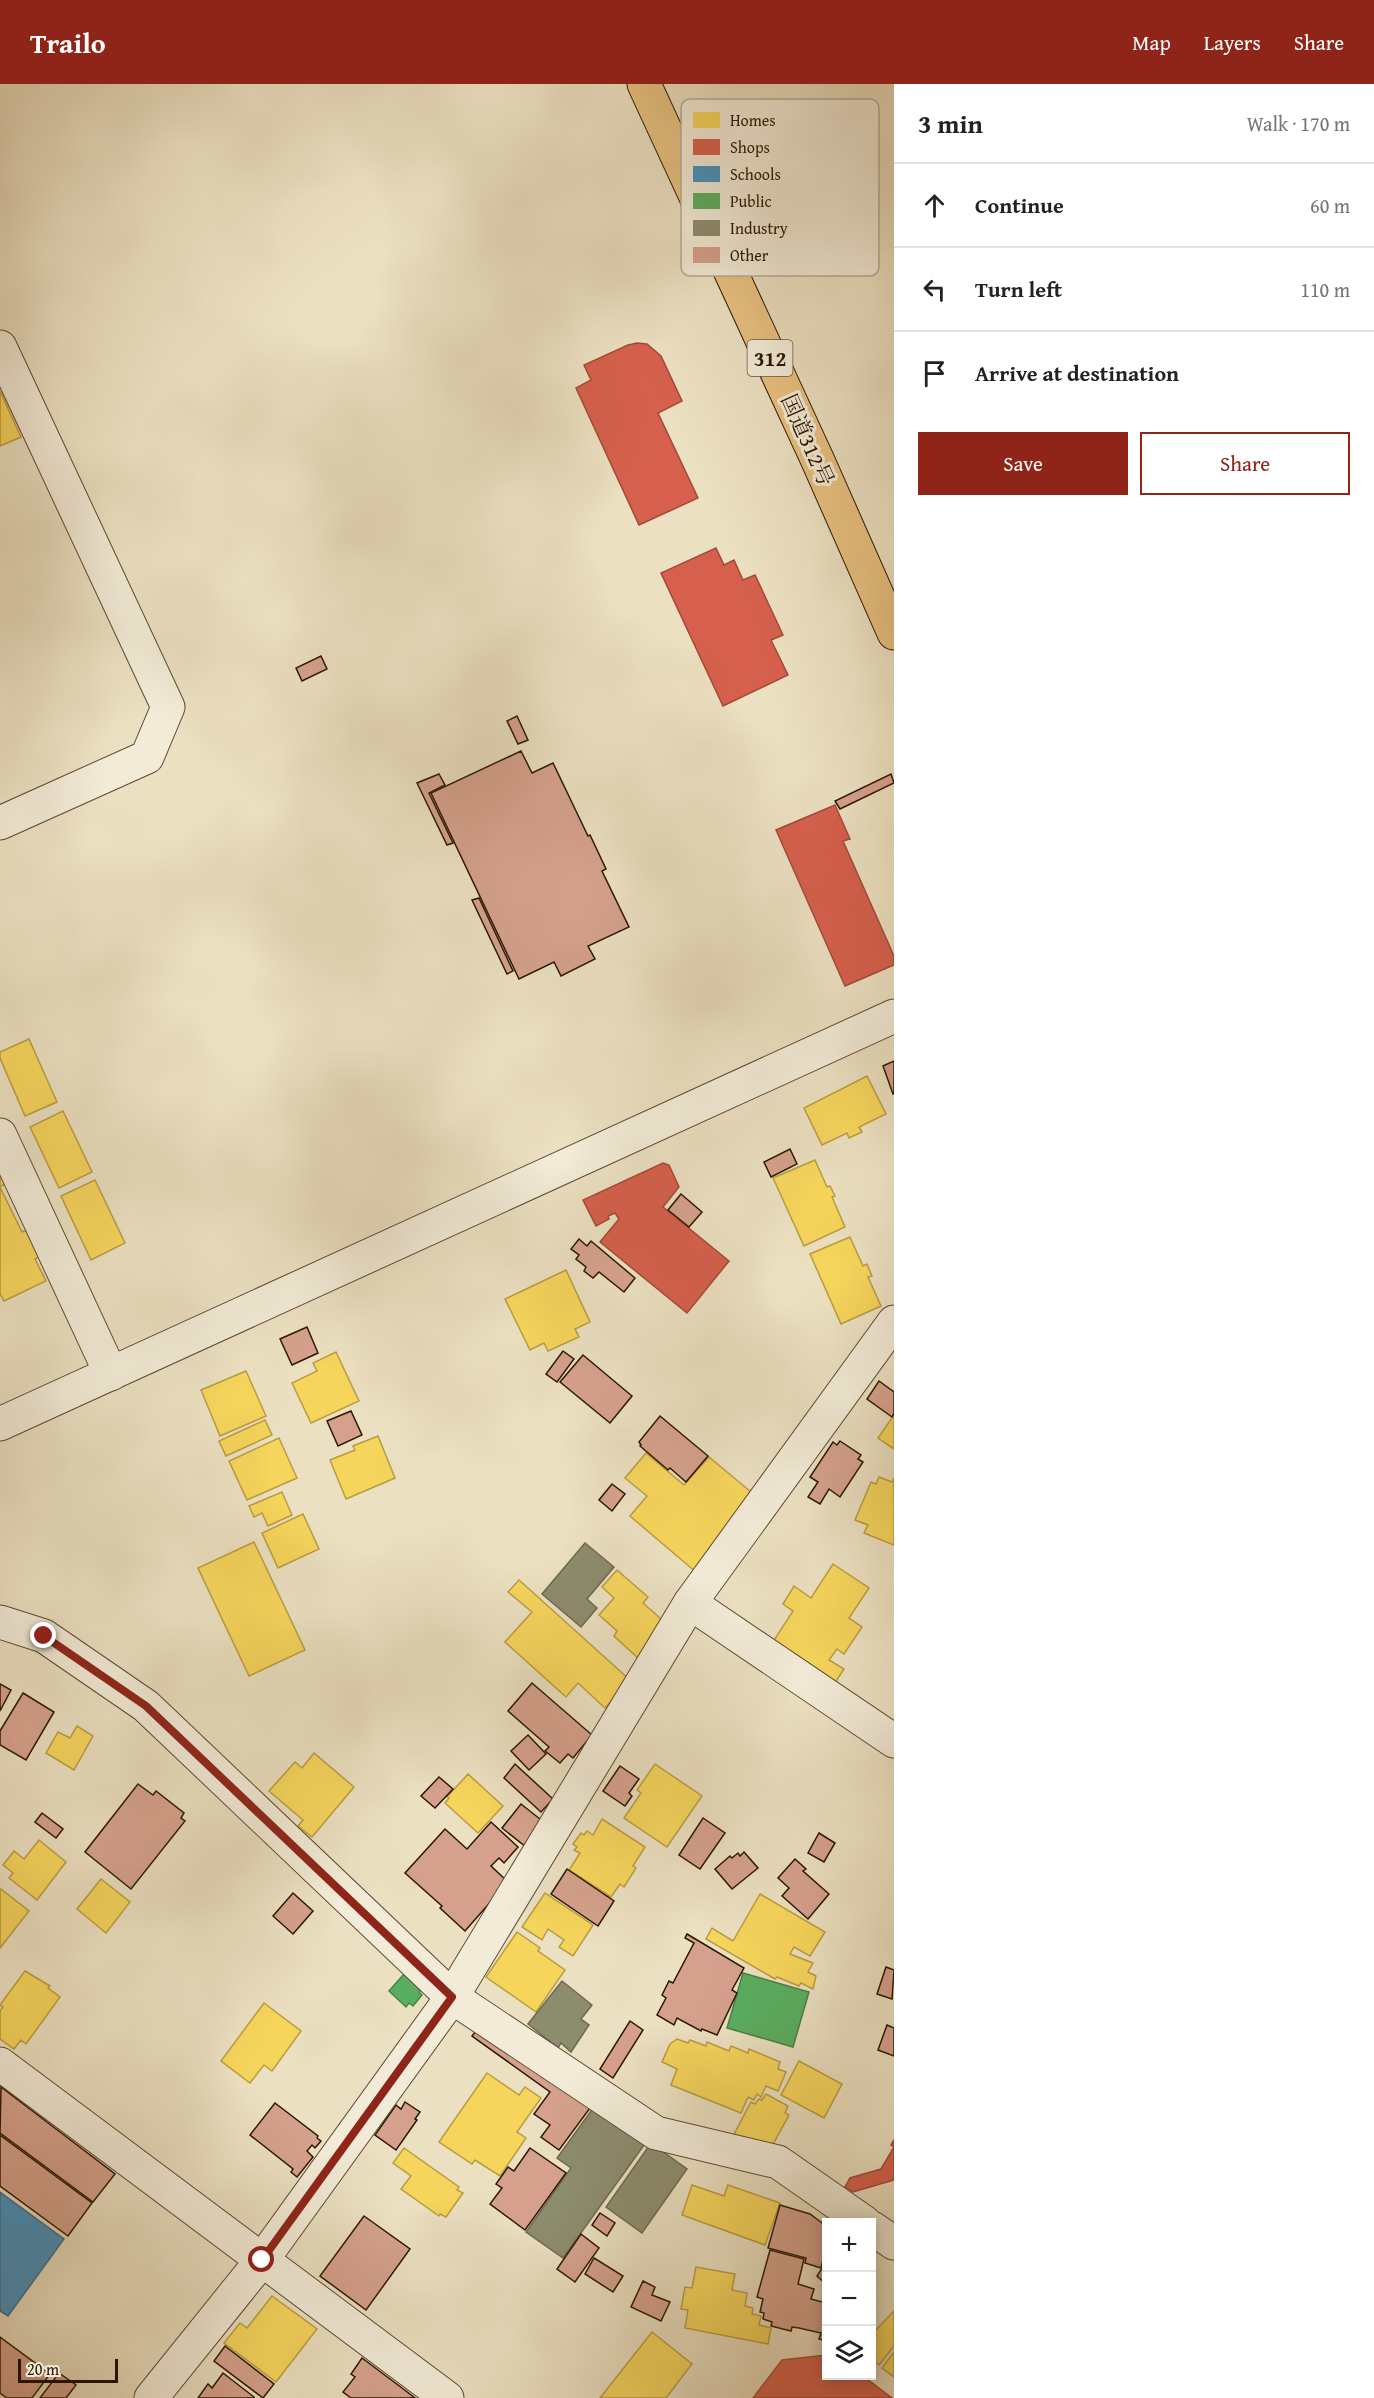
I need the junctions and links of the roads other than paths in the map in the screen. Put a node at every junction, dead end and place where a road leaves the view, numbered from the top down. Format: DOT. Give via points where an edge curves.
graph roads {
  1 [pos="644,84"];
  2 [pos="681,164"];
  3 [pos="733,276"];
  4 [pos="0,347"];
  5 [pos="894,633"];
  6 [pos="0,823"];
  7 [pos="894,1016"];
  8 [pos="0,1135"];
  9 [pos="894,1322"];
  10 [pos="111,1374"];
  11 [pos="0,1424"];
  12 [pos="690,1603"];
  13 [pos="0,1622"];
  14 [pos="894,1741"];
  15 [pos="452,1997"];
  16 [pos="0,2064"];
  17 [pos="857,2218"];
  18 [pos="876,2231"];
  19 [pos="894,2243"];
  20 [pos="262,2260"];
  21 [pos="151,2398"];
  22 [pos="447,2398"];
  1 -- 2 [label="highway, 国道312号 / 312"];
  3 -- 5 [label="highway, 国道312号 / 312"];
  4 -- 6 [label="street" via="168,707 147,757"];
  7 -- 10 [label="street"];
  8 -- 10 [label="street"];
  9 -- 12 [label="street"];
  10 -- 11 [label="street"];
  12 -- 14 [label="street"];
  12 -- 15 [label="street"];
  13 -- 15 [label="street" via="44,1636 146,1706"];
  15 -- 17 [label="street" via="656,2133 778,2162"];
  15 -- 20 [label="street"];
  16 -- 20 [label="street"];
  18 -- 19 [label="street"];
  20 -- 21 [label="street"];
  20 -- 22 [label="street"];
}
